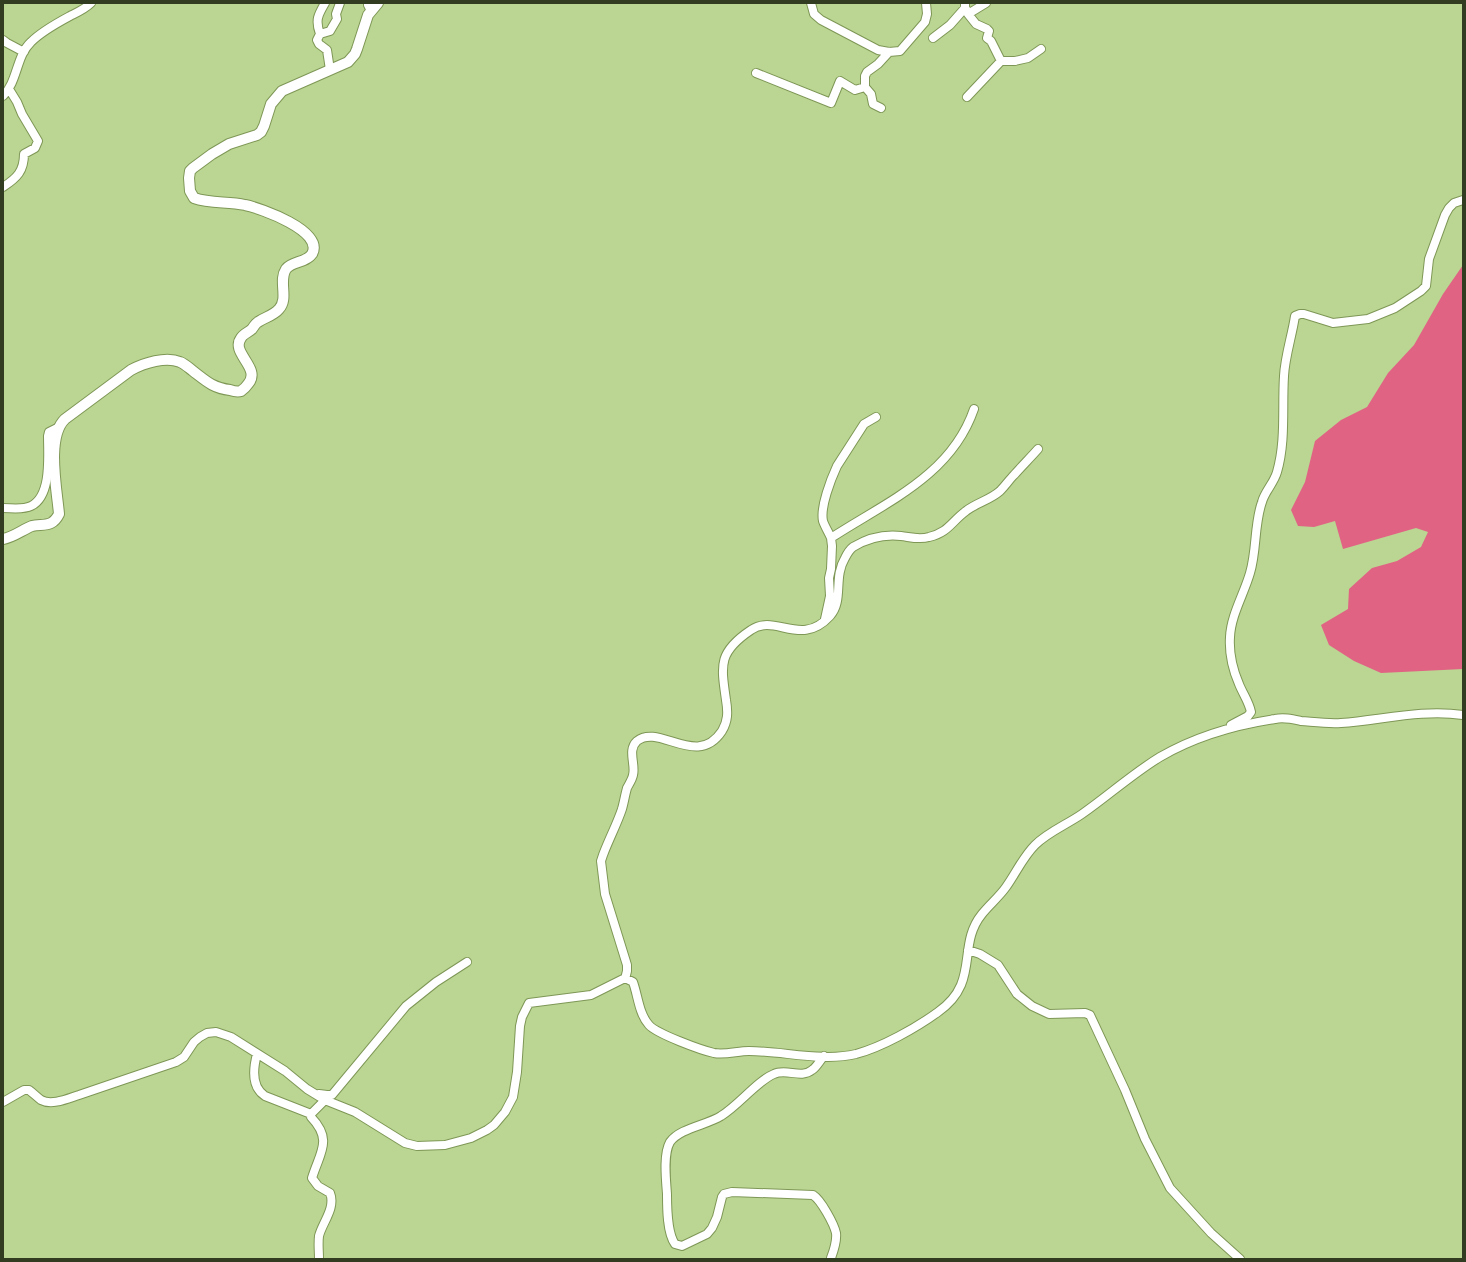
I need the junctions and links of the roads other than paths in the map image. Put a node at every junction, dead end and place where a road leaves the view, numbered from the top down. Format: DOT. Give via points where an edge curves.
graph roads {
  1 [pos="91,3"];
  2 [pos="325,3"];
  3 [pos="340,3"];
  4 [pos="378,3"];
  5 [pos="811,3"];
  6 [pos="926,3"];
  7 [pos="986,3"];
  8 [pos="370,7"];
  9 [pos="966,8"];
  10 [pos="320,34"];
  11 [pos="933,38"];
  12 [pos="3,40"];
  13 [pos="1041,49"];
  14 [pos="24,52"];
  15 [pos="889,52"];
  16 [pos="1001,62"];
  17 [pos="330,70"];
  18 [pos="756,73"];
  19 [pos="865,86"];
  20 [pos="9,89"];
  21 [pos="3,96"];
  22 [pos="967,97"];
  23 [pos="881,108"];
  24 [pos="3,187"];
  25 [pos="1463,200"];
  26 [pos="974,409"];
  27 [pos="876,417"];
  28 [pos="59,428"];
  29 [pos="1038,449"];
  30 [pos="3,508"];
  31 [pos="831,538"];
  32 [pos="3,539"];
  33 [pos="825,620"];
  34 [pos="1463,715"];
  35 [pos="1228,728"];
  36 [pos="968,950"];
  37 [pos="467,962"];
  38 [pos="625,979"];
  39 [pos="257,1054"];
  40 [pos="824,1056"];
  41 [pos="304,1086"];
  42 [pos="325,1100"];
  43 [pos="3,1102"];
  44 [pos="311,1114"];
  45 [pos="831,1258"];
  46 [pos="319,1259"];
  47 [pos="1240,1259"];
  1 -- 14 [label="street" via="40,35"];
  2 -- 10 [label="street" via="317,18"];
  3 -- 10 [label="street" via="337,19 330,31"];
  4 -- 8 [label="street"];
  5 -- 15 [label="street" via="814,14 821,20 873,48"];
  6 -- 15 [label="street" via="925,22 900,51"];
  7 -- 9 [label="street"];
  8 -- 17 [label="street" via="355,54 348,62"];
  9 -- 11 [label="street"];
  9 -- 16 [label="street" via="976,24 988,29 987,38"];
  10 -- 17 [label="street" via="317,40 327,50"];
  12 -- 14 [label="street"];
  13 -- 16 [label="street" via="1028,58"];
  14 -- 20 [label="street"];
  15 -- 19 [label="street" via="867,72"];
  16 -- 22 [label="street"];
  17 -- 28 [label="street" via="282,91 271,104 261,132 229,144 190,172 190,191 194,198 202,201 244,204 264,211 300,228 313,244 310,256 290,265 285,271 283,303 280,308 274,314 257,322 239,340 239,348 252,377 244,389 240,391 217,388 182,363 158,361 131,370 65,419"];
  18 -- 19 [label="street" via="831,103 840,81 855,90"];
  19 -- 23 [label="street" via="873,104"];
  20 -- 21 [label="street"];
  20 -- 24 [label="street" via="38,141 35,148 24,154 24,164 18,175"];
  25 -- 35 [label="street" via="1448,208 1429,259 1426,286 1421,291 1395,308 1368,319 1333,323 1304,314 1295,316 1285,369 1284,428 1280,458 1275,479 1260,506 1250,573 1230,636 1233,664 1251,712"];
  26 -- 31 [label="street" via="961,439 925,478 907,492"];
  27 -- 31 [label="street" via="864,424 834,474 822,510"];
  28 -- 30 [label="street" via="50,432 48,436 46,485 39,499 27,508"];
  28 -- 32 [label="street" via="54,457 59,514 55,521 49,524 34,526"];
  29 -- 33 [label="street" via="999,492 970,508 942,532 922,538 874,537 850,549 840,571 838,601"];
  31 -- 33 [label="street" via="830,596"];
  33 -- 38 [label="street" via="809,630 758,626 735,643 723,663 727,719 722,730 712,741 703,746 689,746 649,736 642,738 634,746 633,777 602,861 605,894 627,965"];
  34 -- 35 [label="street" via="1425,713 1339,723 1280,718"];
  35 -- 36 [label="street" via="1209,734 1159,758 1038,842 1005,889 977,921"];
  36 -- 40 [label="street" via="966,972 961,986 954,998 944,1007 891,1040 862,1052"];
  36 -- 47 [label="street" via="998,965 1017,994 1032,1006 1049,1014 1090,1015 1145,1139 1170,1188 1211,1233"];
  37 -- 41 [label="street" via="406,1006 332,1095 320,1094"];
  38 -- 40 [label="street" via="634,984 642,1015 652,1028 700,1049 716,1053 750,1051"];
  38 -- 42 [label="street" via="591,995 529,1003 520,1026 513,1097 494,1125 471,1138 445,1145 417,1146 405,1143 355,1112"];
  39 -- 41 [label="street"];
  39 -- 43 [label="street" via="231,1037 216,1032 207,1033 194,1042 184,1058 105,1087 48,1102 29,1090 24,1090"];
  39 -- 44 [label="street" via="254,1077 260,1093"];
  40 -- 45 [label="street" via="812,1070 805,1073 772,1074 722,1116 674,1138 667,1153 667,1203 672,1239 679,1246 687,1245 710,1231 719,1212 721,1199 726,1194 732,1192 813,1195 817,1197 835,1231 835,1247"];
  41 -- 42 [label="street"];
  42 -- 44 [label="street"];
  44 -- 46 [label="street" via="322,1134 324,1144 312,1178 330,1194 332,1200 319,1237"];
}
